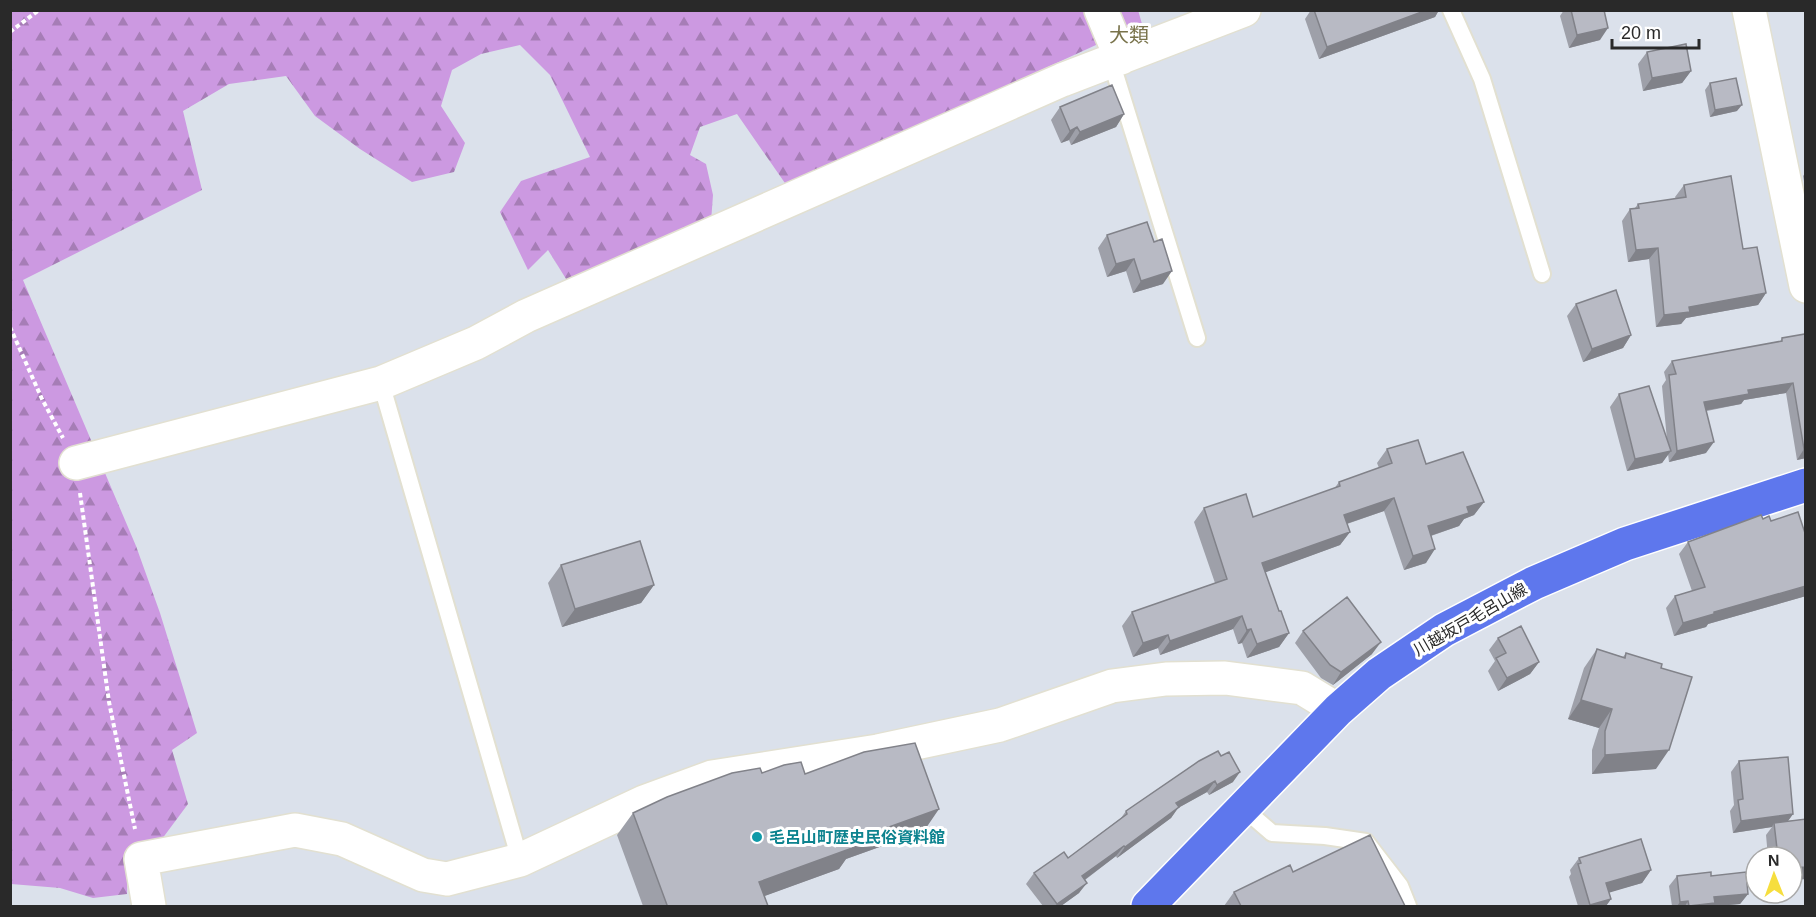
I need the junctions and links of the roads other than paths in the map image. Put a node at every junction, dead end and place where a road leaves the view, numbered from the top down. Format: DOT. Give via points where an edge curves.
graph roads {
  1 [pos="1101,10"];
  2 [pos="1244,10"];
  3 [pos="1451,10"];
  4 [pos="1749,10"];
  5 [pos="1116,60"];
  6 [pos="1542,274"];
  7 [pos="1806,286"];
  8 [pos="1197,338"];
  9 [pos="381,383"];
  10 [pos="76,463"];
  11 [pos="1806,485"];
  12 [pos="1338,710"];
  13 [pos="1243,808"];
  14 [pos="520,860"];
  15 [pos="149,906"];
  16 [pos="1148,906"];
  17 [pos="1408,906"];
  1 -- 5 [label="street"];
  2 -- 5 [label="street"];
  3 -- 6 [label="lane" via="1482,79"];
  4 -- 7 [label="street"];
  5 -- 8 [label="lane"];
  5 -- 9 [label="street" via="1018,99"];
  9 -- 10 [label="street"];
  9 -- 14 [label="lane"];
  11 -- 12 [label="main road, 川越坂戸毛呂山線" via="1625,544 1534,582 1444,630 1379,674"];
  12 -- 13 [label="main road, 川越坂戸毛呂山線"];
  12 -- 14 [label="street" via="1302,688 1225,678 1166,679 1112,686 1000,725 878,752 712,777 644,802"];
  13 -- 16 [label="main road, 川越坂戸毛呂山線"];
  13 -- 17 [label="lane" via="1272,832 1366,842 1400,886"];
  14 -- 15 [label="street" via="447,879 423,875 342,839 295,830 141,859"];
}
